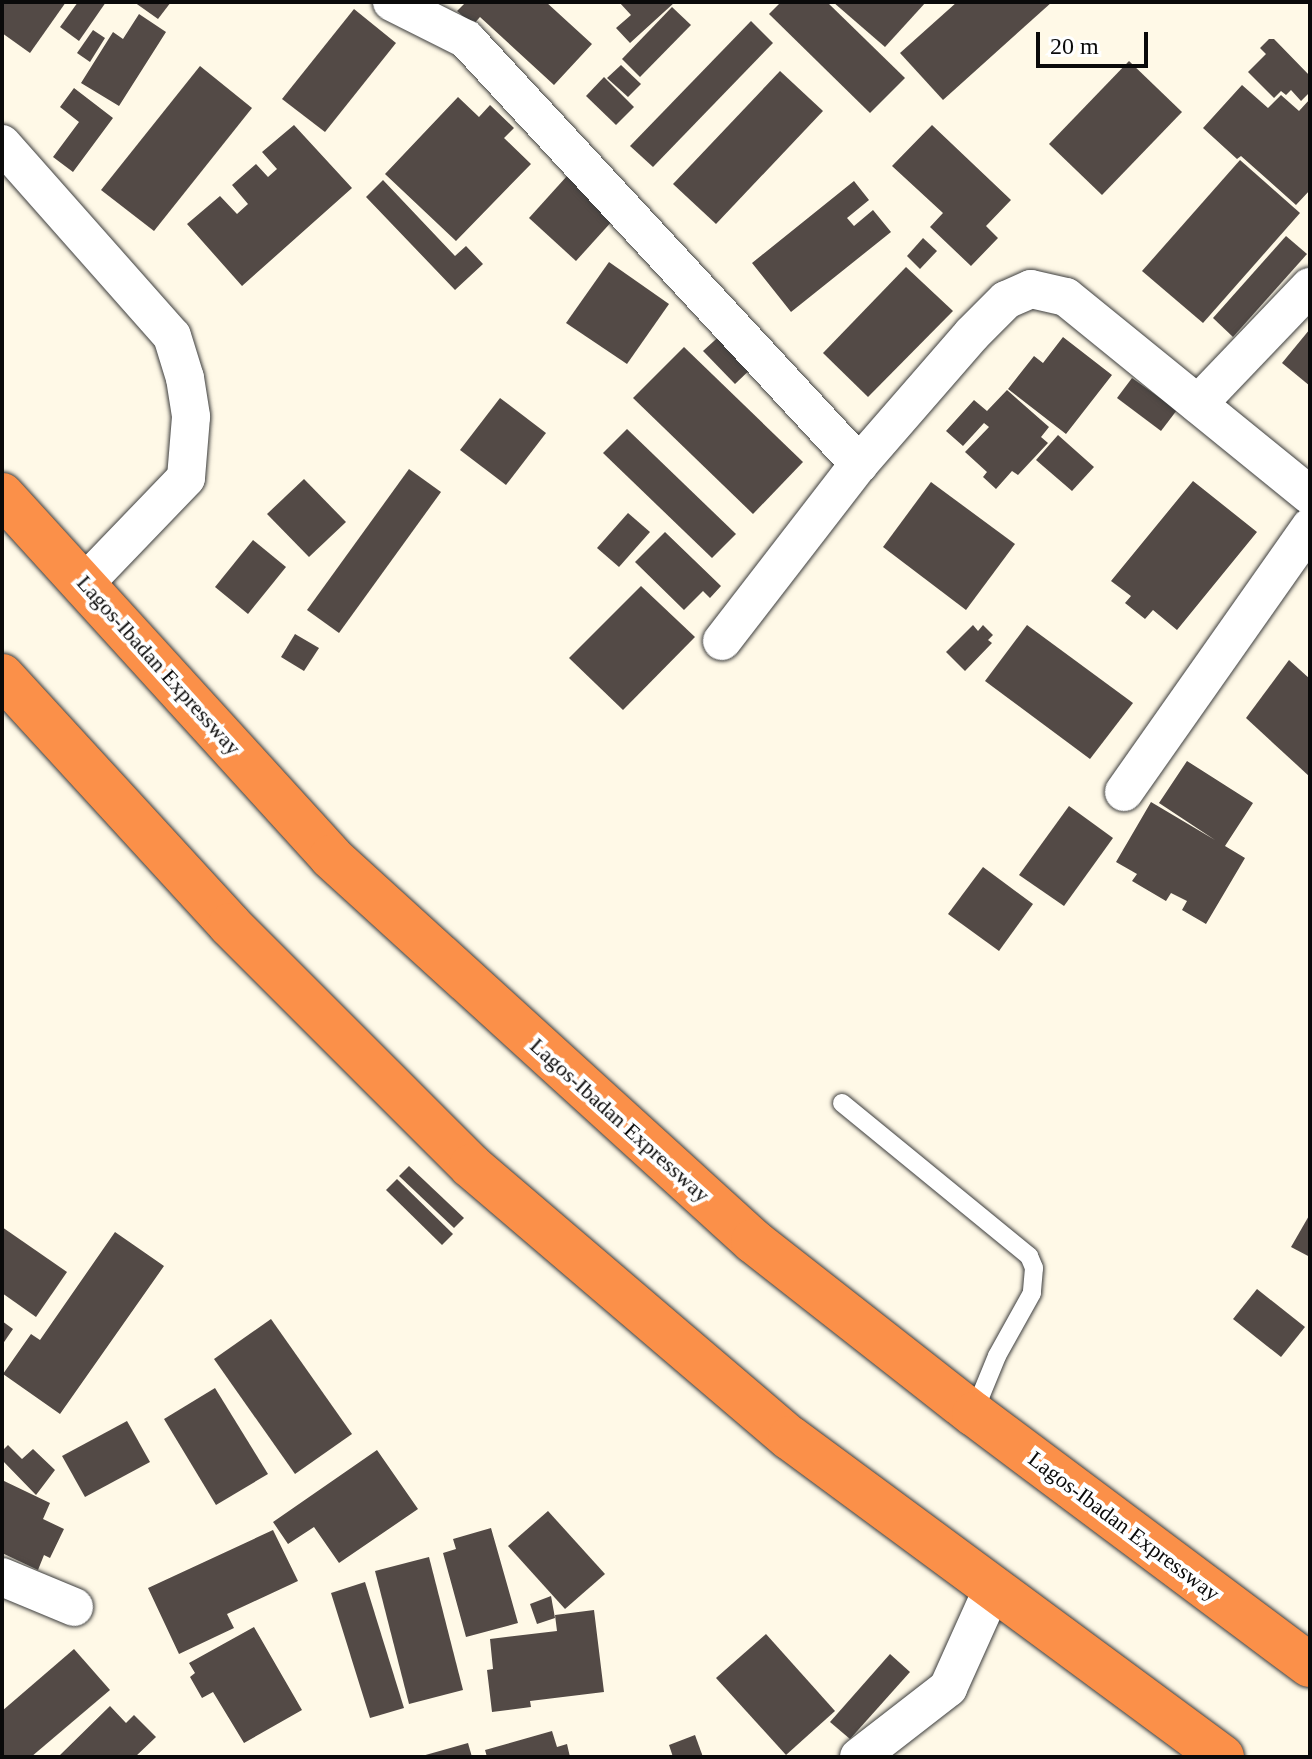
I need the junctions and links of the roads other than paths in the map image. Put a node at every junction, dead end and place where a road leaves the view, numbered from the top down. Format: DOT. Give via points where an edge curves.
graph roads {
  1 [pos="392,2"];
  2 [pos="2,144"];
  3 [pos="1310,287"];
  4 [pos="1198,404"];
  5 [pos="859,464"];
  6 [pos="2,495"];
  7 [pos="1310,495"];
  8 [pos="1310,527"];
  9 [pos="85,583"];
  10 [pos="722,641"];
  11 [pos="2,676"];
  12 [pos="1124,792"];
  13 [pos="842,1103"];
  14 [pos="974,1414"];
  15 [pos="2,1577"];
  16 [pos="993,1588"];
  17 [pos="74,1607"];
  18 [pos="1310,1665"];
  19 [pos="859,1757"];
  20 [pos="1222,1757"];
  1 -- 5 [label="street" via="466,39"];
  2 -- 9 [label="street" via="172,336 185,378 191,417 186,478"];
  3 -- 4 [label="street"];
  4 -- 5 [label="street" via="1066,297 1031,289 1006,300 972,334"];
  4 -- 7 [label="street"];
  5 -- 10 [label="street"];
  6 -- 9 [label="highway, Lagos-Ibadan Expressway"];
  8 -- 12 [label="street"];
  9 -- 14 [label="highway, Lagos-Ibadan Expressway" via="331,857 753,1241"];
  11 -- 16 [label="highway" via="230,925 471,1166 790,1438"];
  13 -- 14 [label="lane" via="1029,1256 1034,1268 1032,1293 997,1356"];
  14 -- 18 [label="highway, Lagos-Ibadan Expressway"];
  15 -- 17 [label="street"];
  16 -- 19 [label="street" via="948,1688"];
  16 -- 20 [label="highway"];
}
